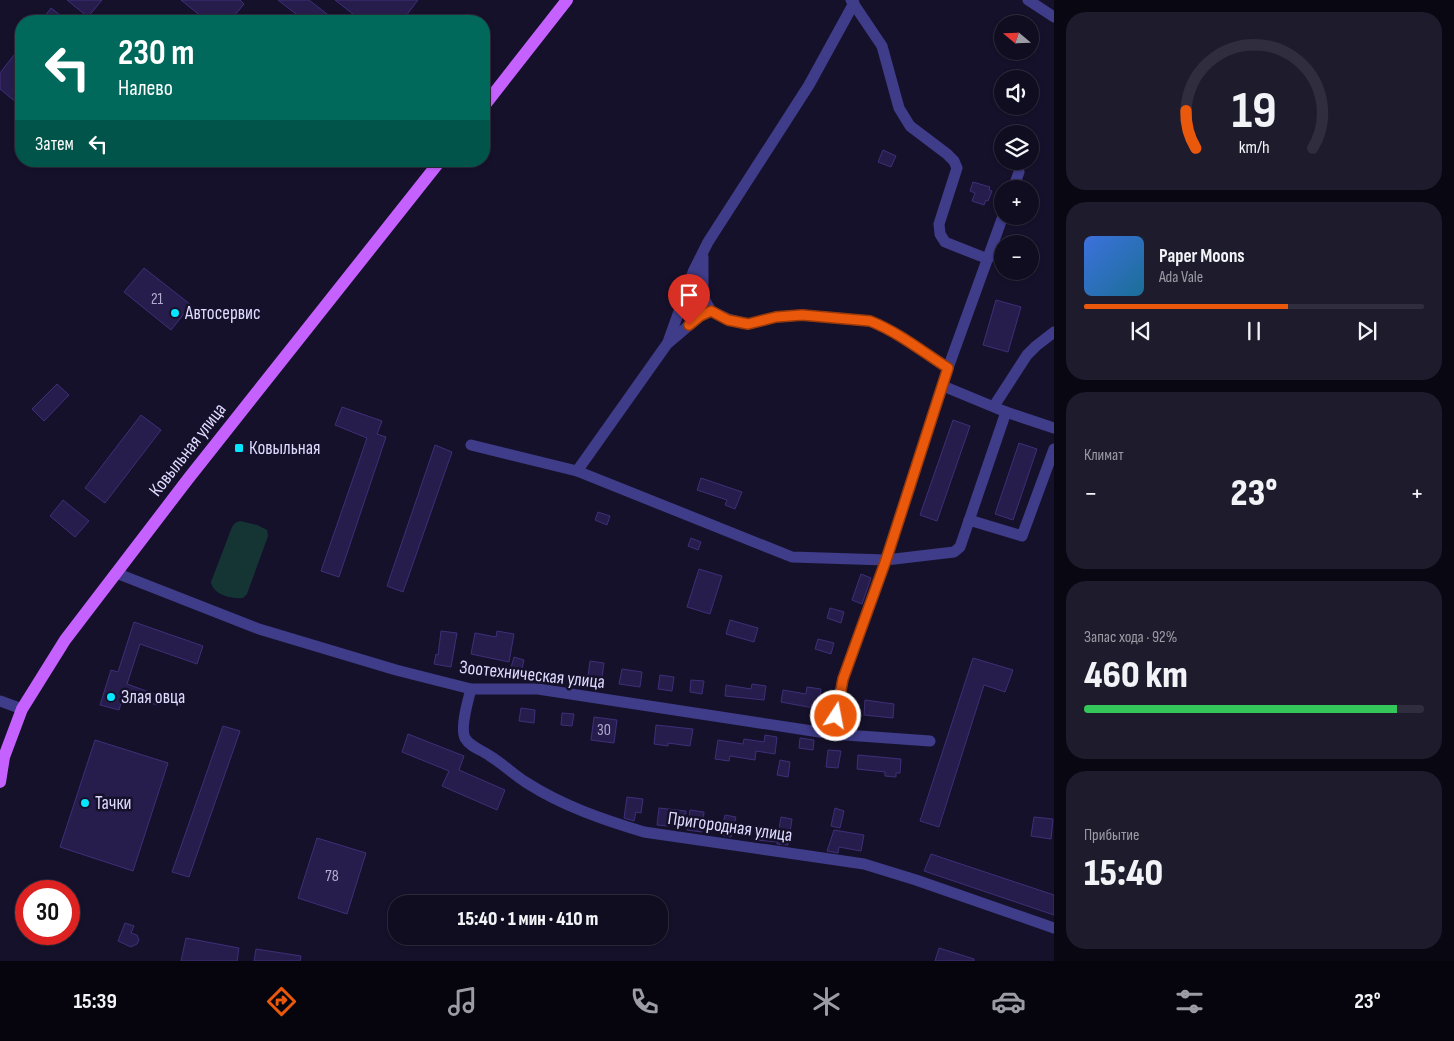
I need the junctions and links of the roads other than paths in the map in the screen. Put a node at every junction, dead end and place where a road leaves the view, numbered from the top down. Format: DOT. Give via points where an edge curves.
graph roads {
  1 [pos="567,0"];
  2 [pos="1028,0"];
  3 [pos="853,1"];
  4 [pos="1054,17"];
  5 [pos="490,98"];
  6 [pos="435,167"];
  7 [pos="1019,172"];
  8 [pos="1016,180"];
  9 [pos="1000,225"];
  10 [pos="703,252"];
  11 [pos="988,259"];
  12 [pos="711,311"];
  13 [pos="1054,332"];
  14 [pos="667,344"];
  15 [pos="948,368"];
  16 [pos="943,386"];
  17 [pos="994,406"];
  18 [pos="1006,412"];
  19 [pos="1054,428"];
  20 [pos="471,445"];
  21 [pos="1054,449"];
  22 [pos="577,471"];
  23 [pos="969,520"];
  24 [pos="886,560"];
  25 [pos="116,573"];
  26 [pos="471,689"];
  27 [pos="0,701"];
  28 [pos="22,709"];
  29 [pos="832,734"];
  30 [pos="930,741"];
  31 [pos="0,782"];
  32 [pos="1054,928"];
  1 -- 5 [label="main road"];
  2 -- 4 [label="street"];
  3 -- 10 [label="street" via="809,85"];
  3 -- 11 [label="street" via="882,46 899,108 910,126 947,154 957,168 939,224 940,234 945,242"];
  6 -- 25 [label="main road, Ковыльная улица"];
  7 -- 8 [label="street"];
  9 -- 11 [label="street"];
  10 -- 12 [label="street" via="703,297"];
  10 -- 14 [label="street"];
  11 -- 15 [label="street"];
  12 -- 14 [label="street" via="700,316"];
  12 -- 15 [label="street" via="728,320 748,324 802,315 870,321"];
  13 -- 17 [label="street" via="1027,355"];
  14 -- 22 [label="street"];
  15 -- 16 [label="street"];
  16 -- 17 [label="street"];
  16 -- 24 [label="street"];
  17 -- 18 [label="street"];
  18 -- 19 [label="street"];
  18 -- 23 [label="street"];
  20 -- 22 [label="street"];
  21 -- 23 [label="street" via="1022,536"];
  22 -- 24 [label="street" via="792,557"];
  23 -- 24 [label="street" via="960,547 954,552"];
  24 -- 29 [label="street" via="843,679"];
  25 -- 26 [label="street, Зоотехническая улица" via="259,629"];
  25 -- 28 [label="main road, Ковыльная улица" via="65,640"];
  26 -- 29 [label="street, Зоотехническая улица" via="538,689"];
  26 -- 32 [label="street, Пригородная улица" via="465,712 464,737 527,784 569,806 644,832 864,864"];
  27 -- 28 [label="street"];
  28 -- 31 [label="main road, Ковыльная улица" via="4,757"];
  29 -- 30 [label="street, Зоотехническая улица"];
}
